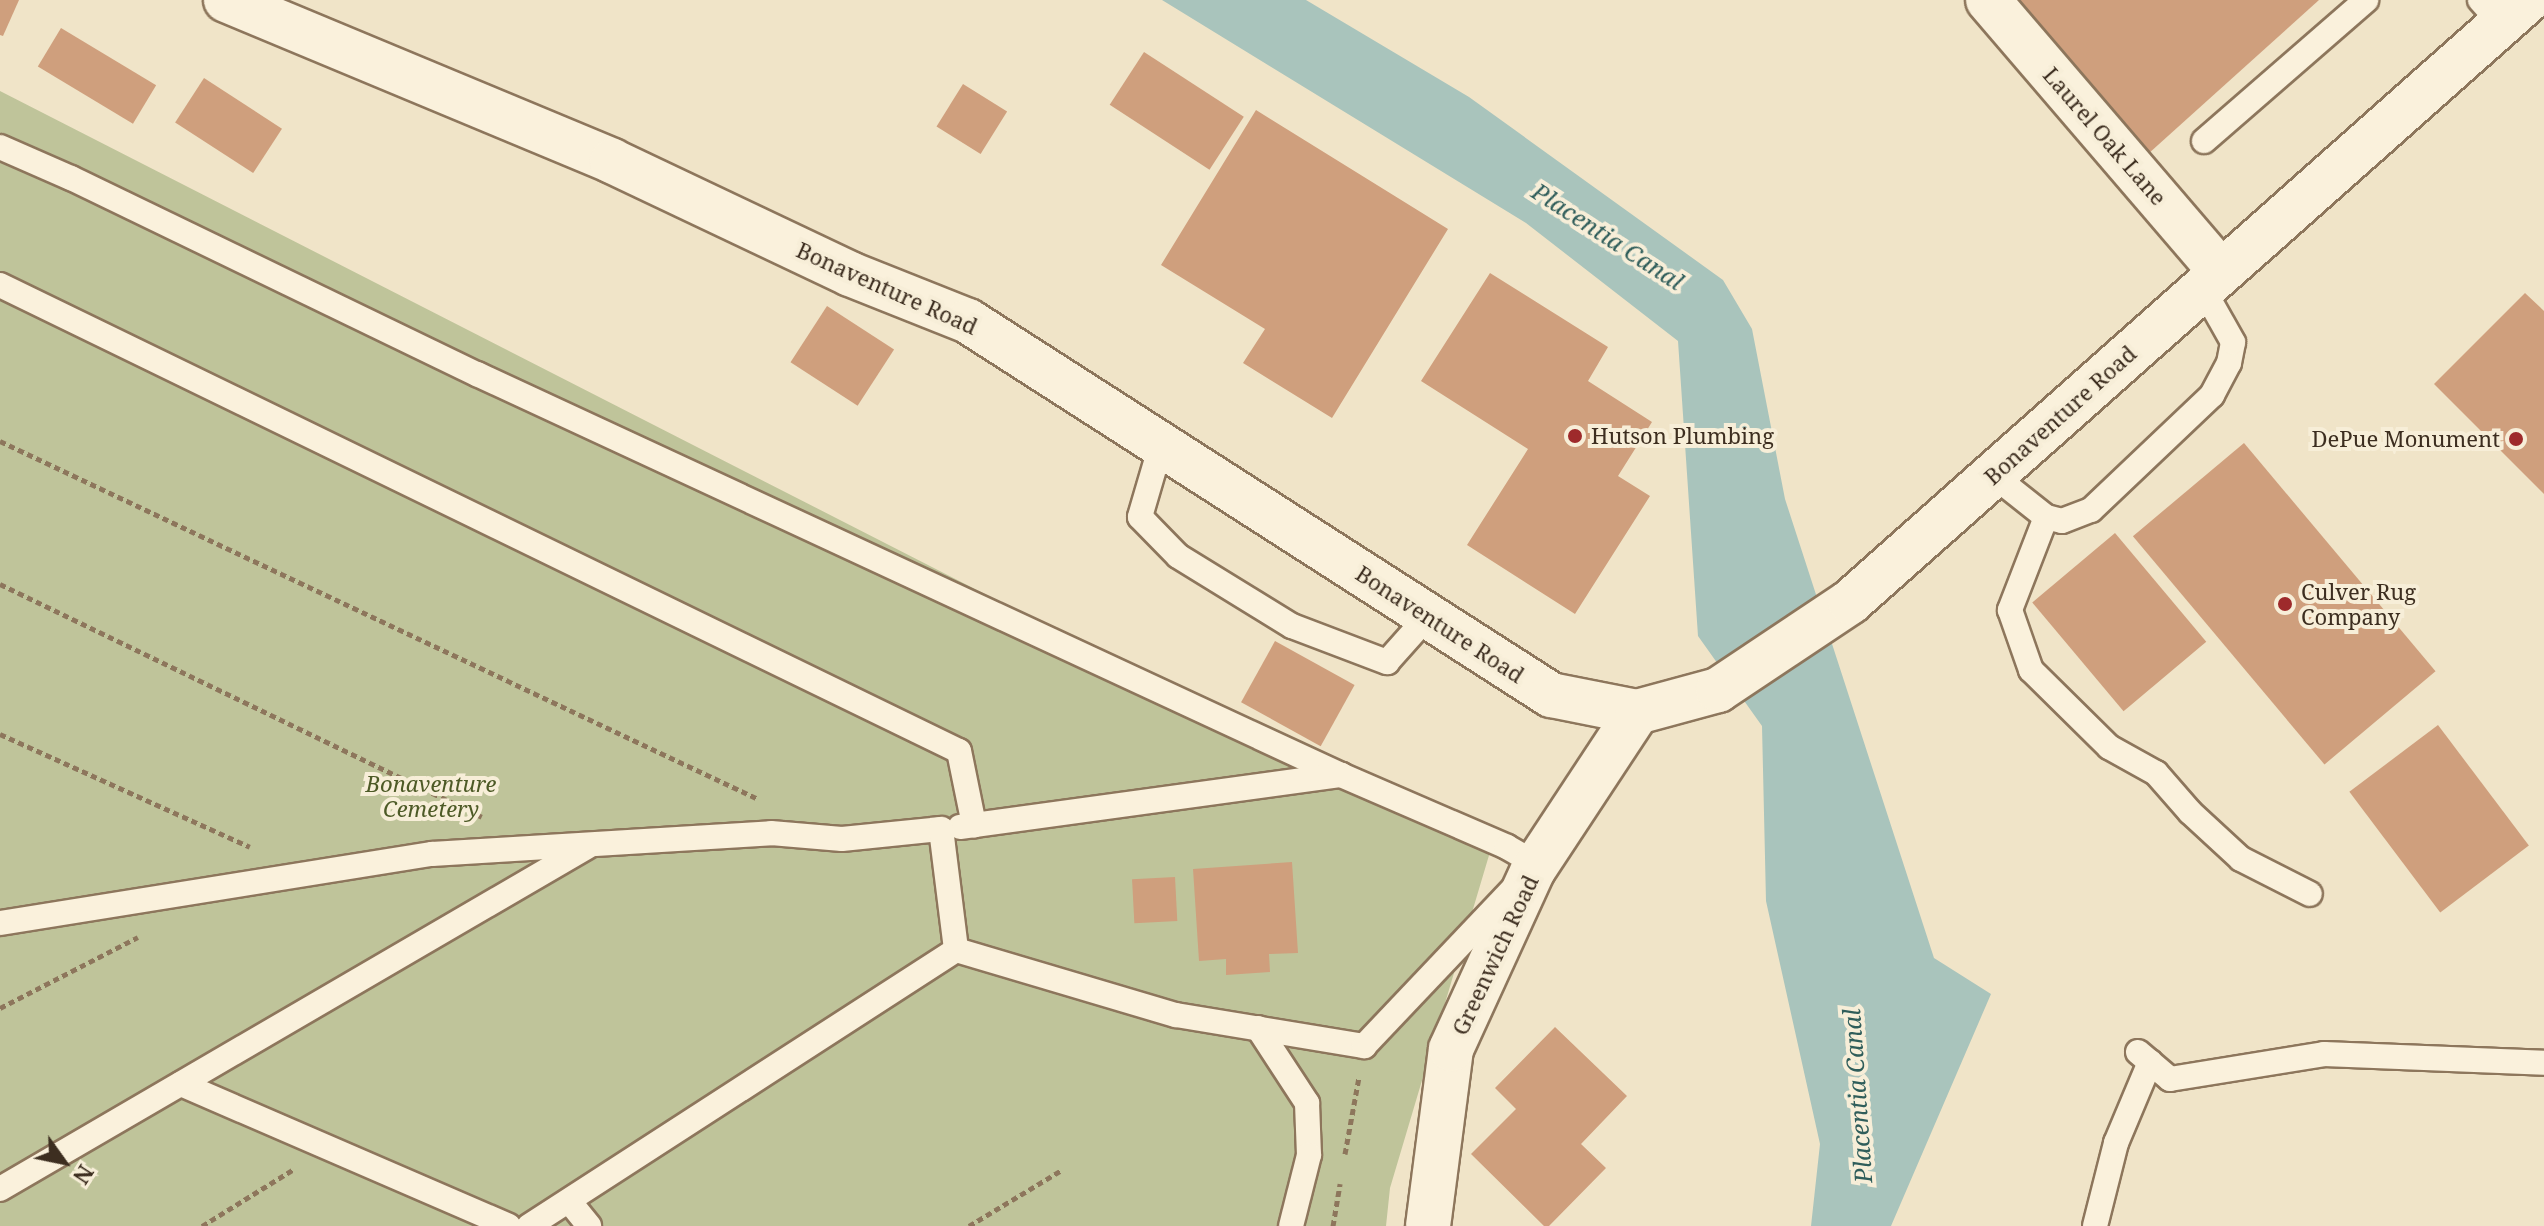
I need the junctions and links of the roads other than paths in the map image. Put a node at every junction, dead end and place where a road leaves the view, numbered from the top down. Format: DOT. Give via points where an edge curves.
graph roads {
  1 [pos="226,0"];
  2 [pos="1988,0"];
  3 [pos="2366,0"];
  4 [pos="2503,8"];
  5 [pos="2204,141"];
  6 [pos="0,147"];
  7 [pos="2212,281"];
  8 [pos="0,285"];
  9 [pos="1161,445"];
  10 [pos="1993,475"];
  11 [pos="2046,517"];
  12 [pos="1428,616"];
  13 [pos="1637,712"];
  14 [pos="1341,775"];
  15 [pos="974,825"];
  16 [pos="941,829"];
  17 [pos="592,844"];
  18 [pos="1535,868"];
  19 [pos="2310,894"];
  20 [pos="0,923"];
  21 [pos="956,950"];
  22 [pos="1258,1028"];
  23 [pos="2544,1063"];
  24 [pos="181,1084"];
  25 [pos="0,1189"];
  26 [pos="569,1201"];
  27 [pos="509,1226"];
  28 [pos="529,1226"];
  29 [pos="589,1226"];
  30 [pos="1291,1226"];
  31 [pos="1428,1226"];
  32 [pos="2095,1226"];
  1 -- 9 [label="street, Bonaventure Road" via="612,161 850,274 968,321"];
  2 -- 7 [label="street, Laurel Oak Lane"];
  3 -- 5 [label="lane"];
  4 -- 7 [label="street, Bonaventure Road"];
  6 -- 14 [label="lane"];
  7 -- 10 [label="street, Bonaventure Road"];
  7 -- 11 [label="lane" via="2233,342 2229,363 2212,395 2091,510 2062,521"];
  8 -- 15 [label="lane" via="959,751"];
  9 -- 12 [label="street, Bonaventure Road"];
  9 -- 12 [label="lane" via="1140,517 1178,556 1292,626 1387,662"];
  10 -- 11 [label="lane"];
  10 -- 13 [label="street, Bonaventure Road" via="1850,602 1718,690"];
  11 -- 19 [label="lane" via="2010,610 2031,670 2109,747 2156,773 2241,859"];
  12 -- 13 [label="street, Bonaventure Road" via="1551,695"];
  13 -- 18 [label="street, Greenwich Road"];
  14 -- 15 [label="lane"];
  14 -- 18 [label="lane" via="1507,847"];
  15 -- 16 [label="lane"];
  16 -- 17 [label="lane" via="842,839 771,833"];
  16 -- 21 [label="lane"];
  17 -- 20 [label="lane" via="432,854"];
  17 -- 24 [label="lane"];
  18 -- 22 [label="lane" via="1364,1046"];
  18 -- 31 [label="street, Greenwich Road" via="1451,1049"];
  21 -- 22 [label="lane" via="1176,1015"];
  21 -- 26 [label="lane"];
  22 -- 30 [label="lane" via="1307,1103 1309,1155"];
  23 -- 32 [label="lane" via="2324,1054 2170,1079 2144,1057"];
  24 -- 25 [label="lane"];
  24 -- 27 [label="lane"];
  26 -- 28 [label="lane"];
  26 -- 29 [label="lane"];
}
